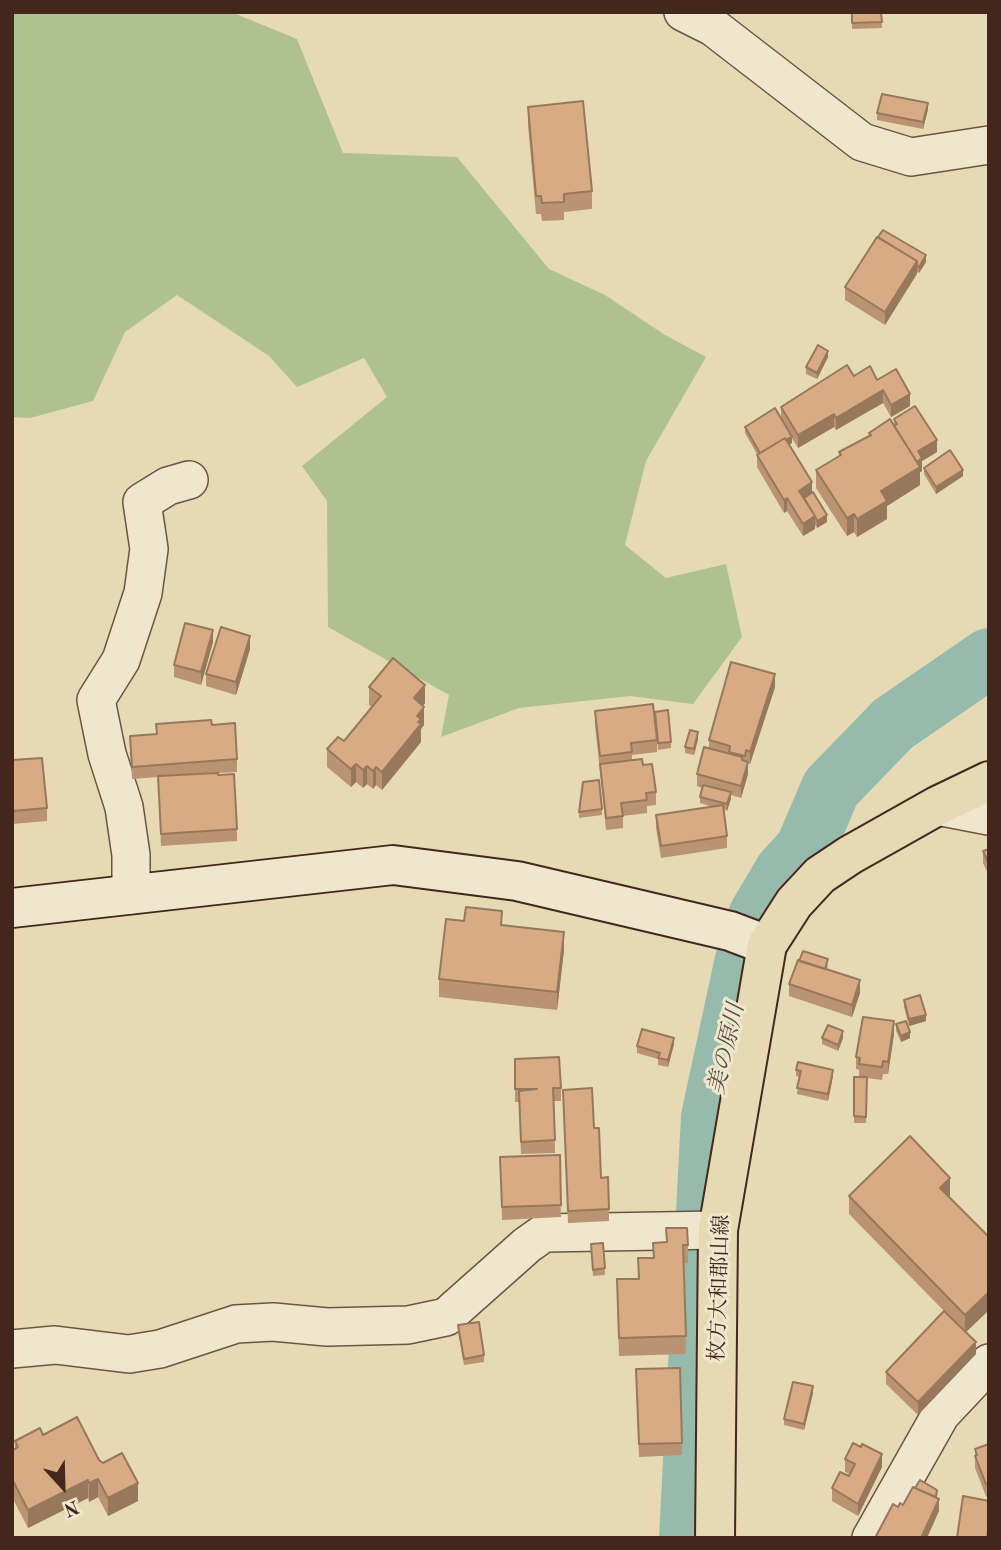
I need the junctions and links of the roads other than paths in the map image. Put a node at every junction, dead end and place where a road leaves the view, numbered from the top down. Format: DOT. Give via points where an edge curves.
graph roads {
  1 [pos="706,17"];
  2 [pos="989,145"];
  3 [pos="189,480"];
  4 [pos="989,781"];
  5 [pos="937,806"];
  6 [pos="989,816"];
  7 [pos="131,895"];
  8 [pos="12,908"];
  9 [pos="766,945"];
  10 [pos="718,1230"];
  11 [pos="12,1349"];
  12 [pos="989,1363"];
  13 [pos="715,1538"];
  14 [pos="871,1538"];
  1 -- 2 [label="street" via="862,142 911,157"];
  3 -- 7 [label="street" via="142,502 149,549 143,593 121,660 96,700 124,807"];
  4 -- 5 [label="main road, 枚方大和郡山線"];
  5 -- 6 [label="street"];
  5 -- 9 [label="main road, 枚方大和郡山線" via="820,875"];
  7 -- 8 [label="street"];
  7 -- 9 [label="street" via="393,865 517,881 730,931"];
  9 -- 10 [label="main road, 枚方大和郡山線"];
  10 -- 11 [label="street" via="544,1233 446,1317 408,1325 236,1324 160,1349 129,1354 55,1345"];
  10 -- 13 [label="main road, 枚方大和郡山線"];
  12 -- 14 [label="street" via="941,1413"];
}
